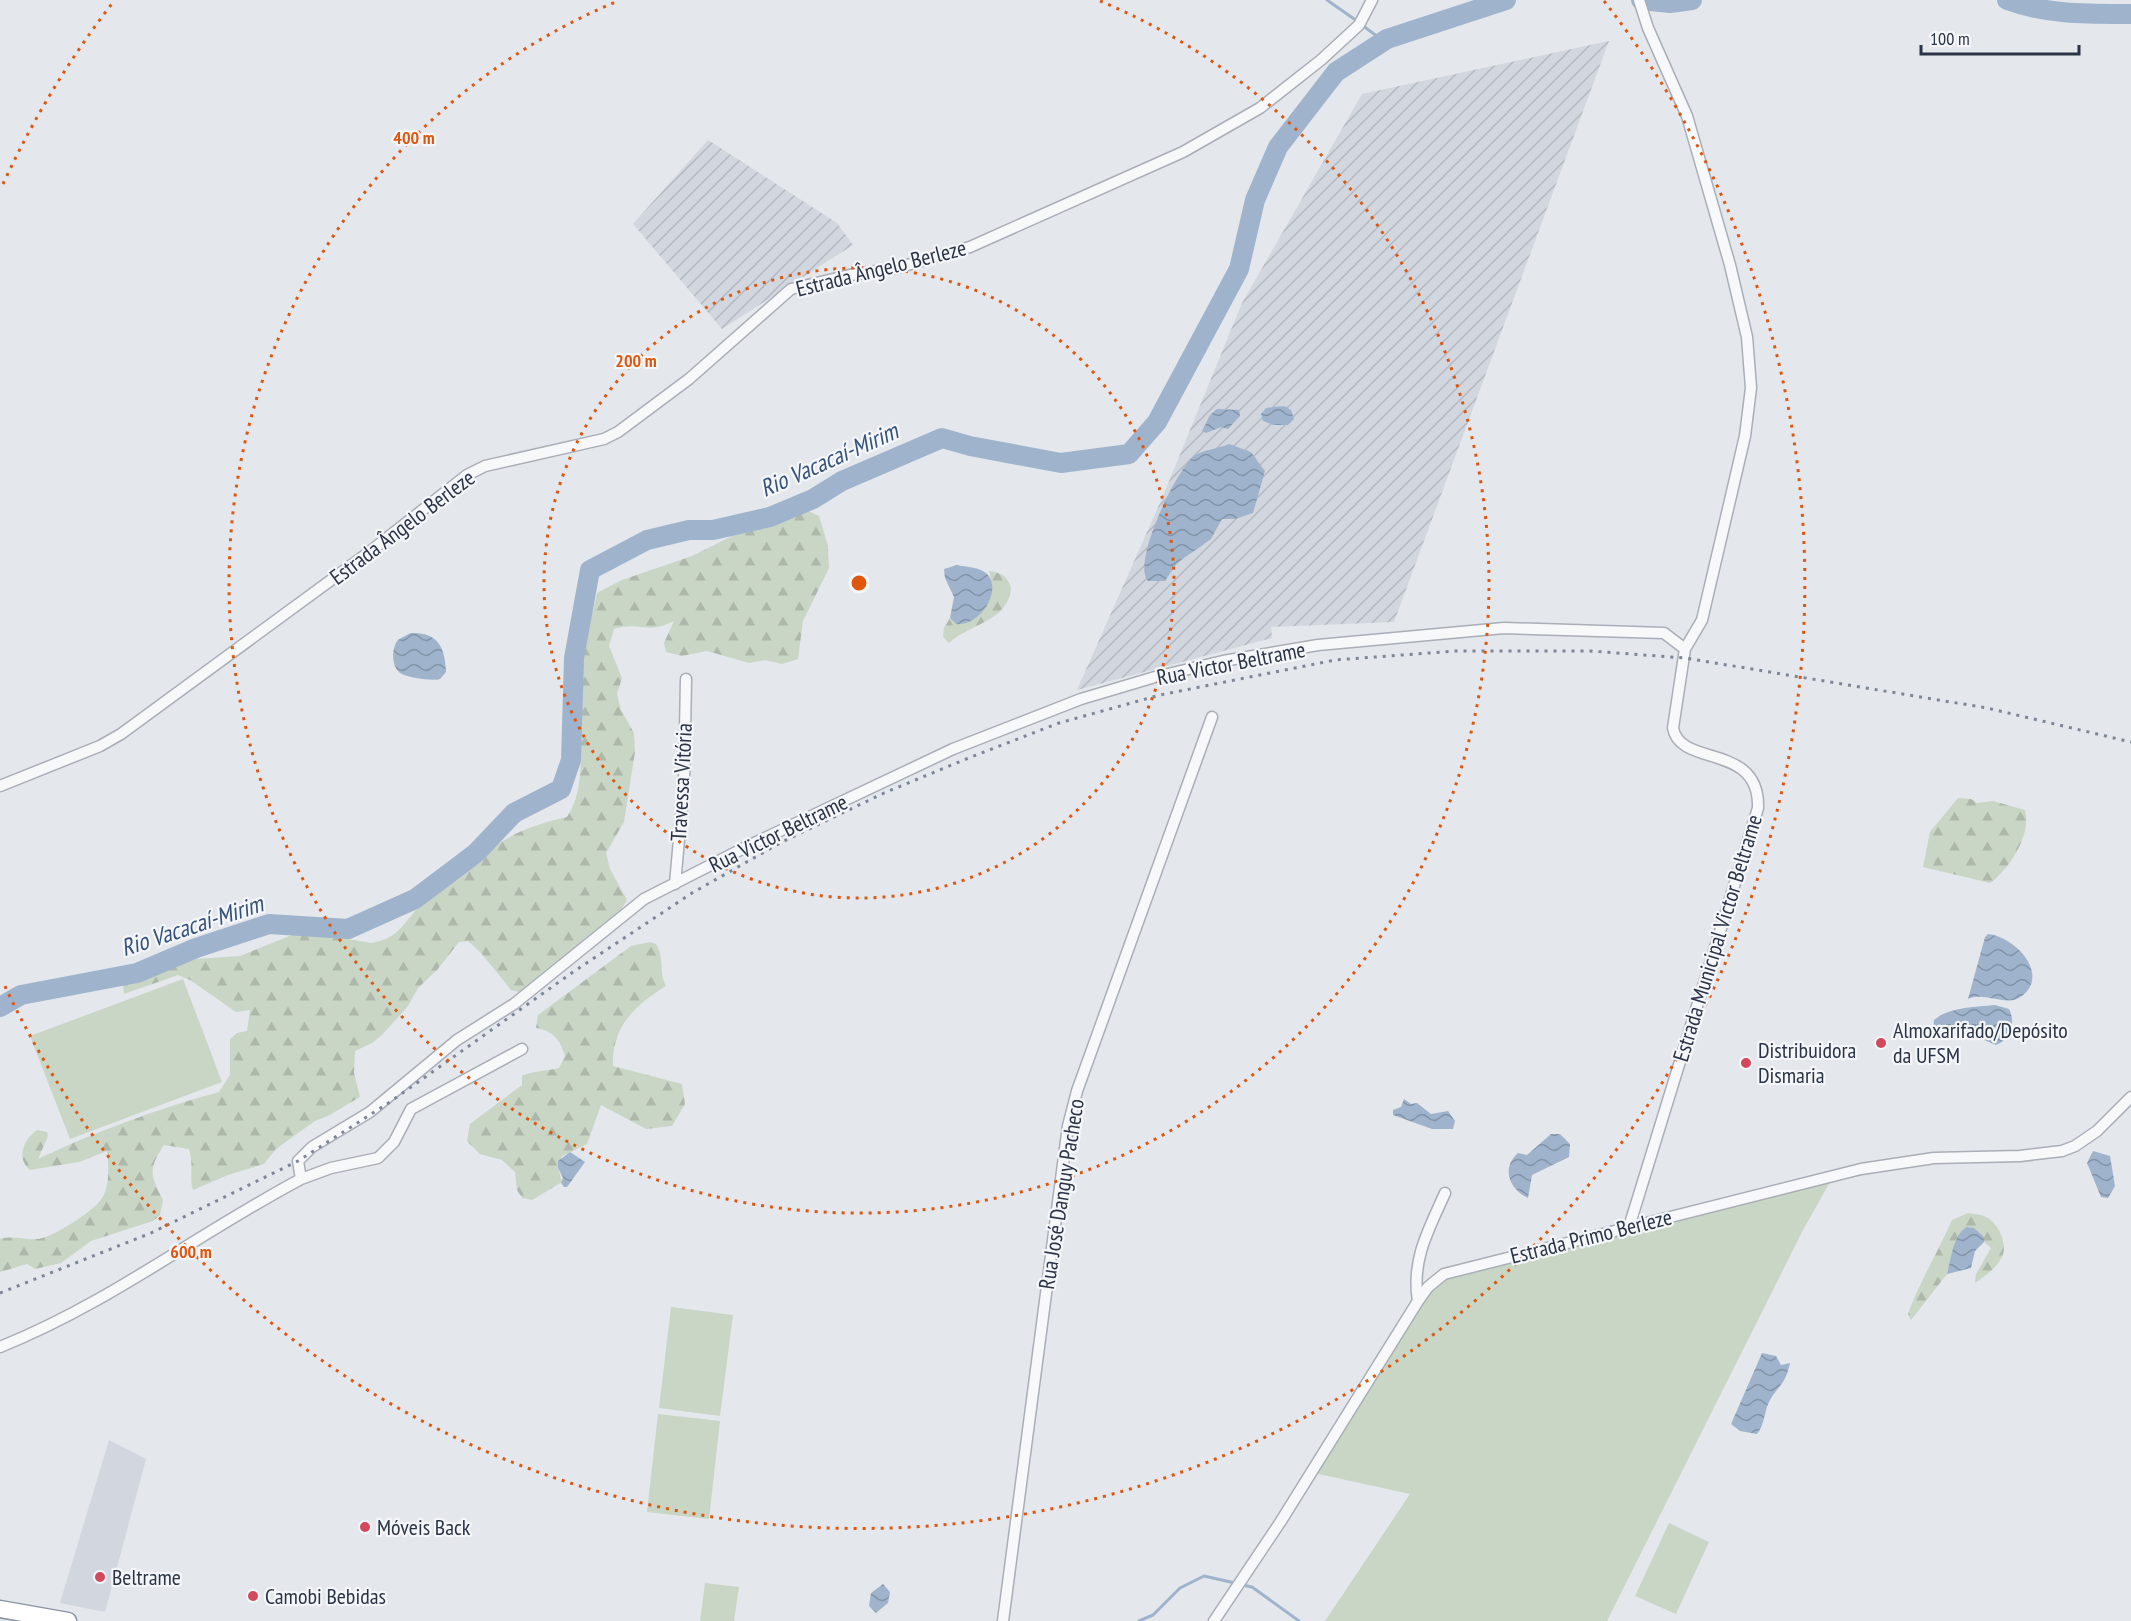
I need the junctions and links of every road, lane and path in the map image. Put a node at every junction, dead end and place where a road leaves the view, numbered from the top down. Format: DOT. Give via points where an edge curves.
graph roads {
  1 [pos="1372,0"];
  2 [pos="1639,0"];
  3 [pos="1685,649"];
  4 [pos="686,679"];
  5 [pos="1212,717"];
  6 [pos="0,786"];
  7 [pos="675,884"];
  8 [pos="522,1049"];
  9 [pos="2131,1096"];
  10 [pos="301,1179"];
  11 [pos="1445,1192"];
  12 [pos="1629,1227"];
  13 [pos="1418,1300"];
  14 [pos="0,1347"];
  15 [pos="0,1609"];
  16 [pos="68,1621"];
  17 [pos="1003,1621"];
  18 [pos="1214,1621"];
  1 -- 6 [label="street, Estrada Ângelo Berleze" via="1350,36 1321,60 1260,108 1193,147 970,247 897,268 791,289 689,380 618,432 604,439 485,466 467,475 368,553 121,734"];
  2 -- 3 [label="street, Estrada Municipal Victor Beltrame" via="1687,116 1747,337 1751,388 1745,436 1702,620"];
  3 -- 7 [label="street, Rua Victor Beltrame" via="1664,633 1504,628 1318,645 1223,661 1081,699 953,748"];
  3 -- 12 [label="street, Estrada Municipal Victor Beltrame" via="1674,734 1684,745 1741,768 1756,785 1758,808"];
  4 -- 7 [label="street, Travessa Vitória" via="684,784"];
  5 -- 17 [label="street, Rua José Danguy Pacheco" via="1077,1091 1068,1126"];
  7 -- 10 [label="street, Rua Victor Beltrame" via="644,899 514,1004 435,1057 370,1112 312,1147 298,1161"];
  8 -- 10 [label="street" via="411,1109 394,1142 378,1158"];
  9 -- 12 [label="street, Estrada Primo Berleze" via="2097,1131 2062,1151 1934,1158 1873,1167"];
  10 -- 14 [label="street" via="103,1299"];
  11 -- 13 [label="street" via="1419,1252 1415,1282"];
  12 -- 13 [label="street, Estrada Primo Berleze" via="1460,1269 1436,1281"];
  13 -- 18 [label="street, Estrada Primo Berleze"];
  15 -- 16 [label="highway"];
}
